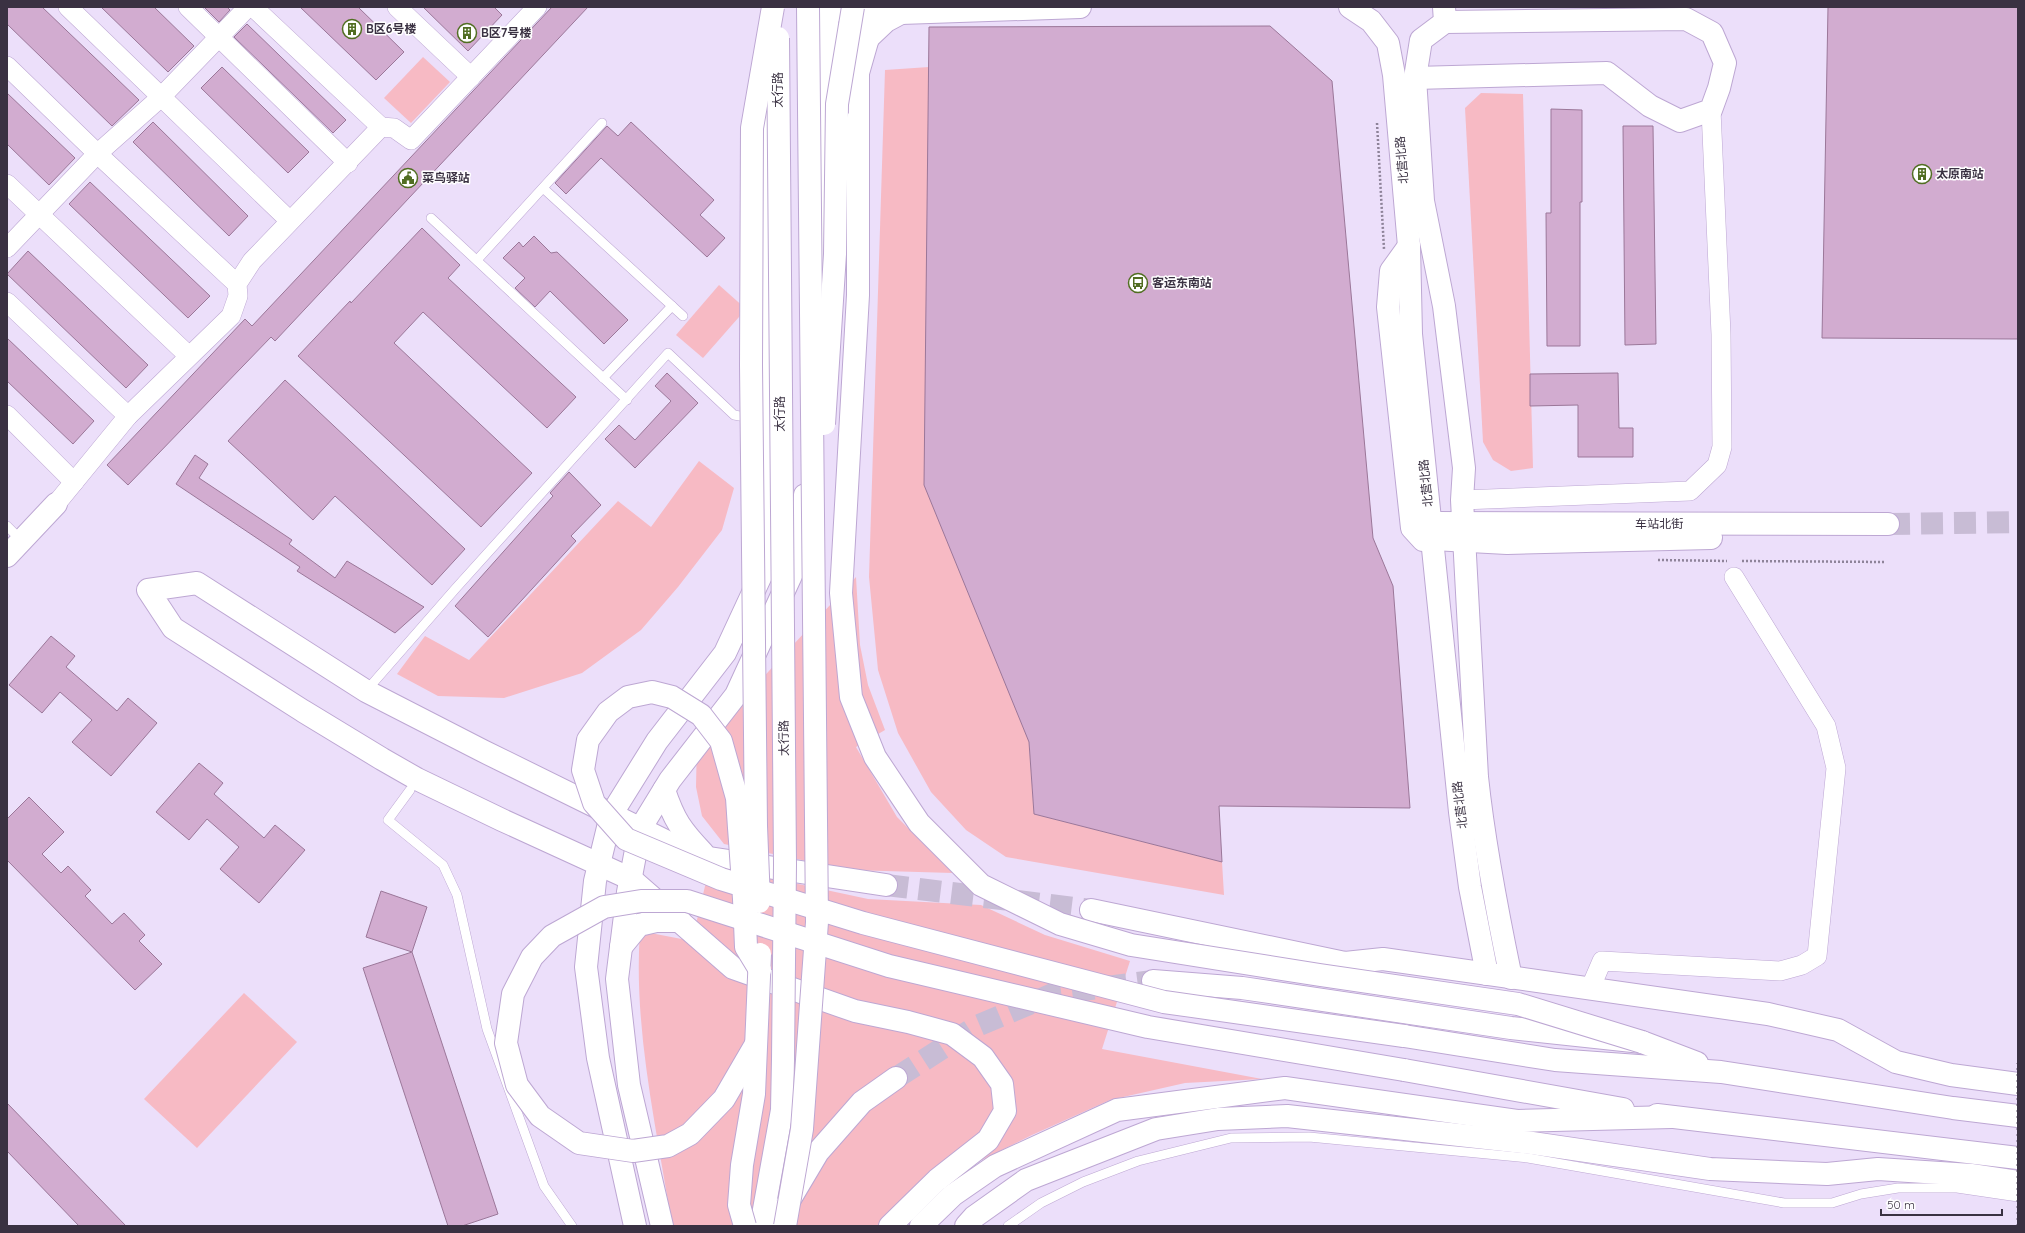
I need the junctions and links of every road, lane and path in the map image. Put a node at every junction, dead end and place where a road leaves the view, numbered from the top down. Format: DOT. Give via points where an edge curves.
graph roads {
  1 [pos="68,7"];
  2 [pos="188,7"];
  3 [pos="248,7"];
  4 [pos="253,7"];
  5 [pos="397,7"];
  6 [pos="761,7"];
  7 [pos="773,7"];
  8 [pos="778,7"];
  9 [pos="853,7"];
  10 [pos="1080,7"];
  11 [pos="1350,7"];
  12 [pos="533,8"];
  13 [pos="819,8"];
  14 [pos="876,10"];
  15 [pos="907,10"];
  16 [pos="1444,15"];
  17 [pos="220,38"];
  18 [pos="867,41"];
  19 [pos="7,66"];
  20 [pos="471,77"];
  21 [pos="1415,78"];
  22 [pos="160,98"];
  23 [pos="1711,110"];
  24 [pos="858,120"];
  25 [pos="602,123"];
  26 [pos="1377,123"];
  27 [pos="381,127"];
  28 [pos="98,154"];
  29 [pos="348,163"];
  30 [pos="7,184"];
  31 [pos="543,188"];
  32 [pos="39,214"];
  33 [pos="431,218"];
  34 [pos="290,221"];
  35 [pos="1409,246"];
  36 [pos="7,248"];
  37 [pos="1384,251"];
  38 [pos="477,260"];
  39 [pos="237,284"];
  40 [pos="7,302"];
  41 [pos="672,306"];
  42 [pos="683,316"];
  43 [pos="189,356"];
  44 [pos="603,378"];
  45 [pos="627,400"];
  46 [pos="7,415"];
  47 [pos="128,416"];
  48 [pos="768,421"];
  49 [pos="1464,468"];
  50 [pos="1425,473"];
  51 [pos="74,482"];
  52 [pos="1462,500"];
  53 [pos="56,504"];
  54 [pos="1888,529"];
  55 [pos="1432,531"];
  56 [pos="1464,532"];
  57 [pos="12,541"];
  58 [pos="812,542"];
  59 [pos="1656,560"];
  60 [pos="1884,562"];
  61 [pos="1734,576"];
  62 [pos="366,691"];
  63 [pos="416,780"];
  64 [pos="664,790"];
  65 [pos="612,815"];
  66 [pos="640,829"];
  67 [pos="709,858"];
  68 [pos="599,864"];
  69 [pos="631,879"];
  70 [pos="886,885"];
  71 [pos="1091,910"];
  72 [pos="680,921"];
  73 [pos="621,947"];
  74 [pos="760,970"];
  75 [pos="1487,974"];
  76 [pos="1511,978"];
  77 [pos="1154,981"];
  78 [pos="1590,989"];
  79 [pos="1642,1042"];
  80 [pos="756,1044"];
  81 [pos="1721,1072"];
  82 [pos="896,1078"];
  83 [pos="2018,1084"];
  84 [pos="2018,1116"];
  85 [pos="1672,1117"];
  86 [pos="2018,1158"];
  87 [pos="2018,1182"];
  88 [pos="2018,1197"];
  89 [pos="572,1226"];
  90 [pos="635,1226"];
  91 [pos="662,1226"];
  92 [pos="745,1226"];
  93 [pos="761,1226"];
  94 [pos="774,1226"];
  95 [pos="785,1226"];
  96 [pos="890,1226"];
  97 [pos="921,1226"];
  98 [pos="966,1226"];
  99 [pos="1008,1226"];
  1 -- 22 [label="street"];
  2 -- 17 [label="street"];
  3 -- 17 [label="street"];
  4 -- 27 [label="street"];
  5 -- 20 [label="street"];
  6 -- 48 [label="main road"];
  7 -- 74 [label="main road, bridge" via="752,128 751,365"];
  8 -- 93 [label="main road, 太行路, bridge" via="785,822 782,1110"];
  9 -- 58 [label="main road, bridge" via="837,104 834,270 826,405"];
  10 -- 15 [label="main road"];
  11 -- 35 [label="main road, 北营北路" via="1371,21 1388,44 1394,75"];
  12 -- 20 [label="street"];
  13 -- 14 [label="main road"];
  13 -- 24 [label="main road, bridge"];
  13 -- 58 [label="main road, bridge"];
  13 -- 64 [label="main road" via="823,277 799,558 736,695"];
  14 -- 15 [label="main road"];
  14 -- 18 [label="main road"];
  15 -- 18 [label="main road" via="886,21"];
  16 -- 21 [label="main road, 北营北路" via="1421,40"];
  16 -- 23 [label="main road" via="1686,19 1712,33 1725,63"];
  17 -- 22 [label="street"];
  17 -- 29 [label="street"];
  18 -- 24 [label="main road" via="858,73"];
  19 -- 28 [label="street"];
  20 -- 27 [label="street" via="411,140 394,128"];
  21 -- 23 [label="main road" via="1607,72 1650,106 1680,121"];
  21 -- 49 [label="main road, 北营北路" via="1423,201 1444,306"];
  22 -- 28 [label="street"];
  22 -- 34 [label="street"];
  23 -- 52 [label="street" via="1721,334 1722,447 1717,465 1690,491"];
  24 -- 79 [label="main road, bridge" via="858,295 841,593 851,697 875,757 919,823 981,885 1060,924 1131,945 1320,976 1518,1004"];
  25 -- 31 [label="lane"];
  26 -- 37 [label="path"];
  27 -- 29 [label="street"];
  28 -- 32 [label="street"];
  28 -- 39 [label="street"];
  29 -- 34 [label="street"];
  30 -- 32 [label="street"];
  31 -- 38 [label="lane"];
  31 -- 41 [label="lane"];
  32 -- 36 [label="street"];
  32 -- 43 [label="street"];
  33 -- 38 [label="lane"];
  34 -- 39 [label="street" via="252,261"];
  35 -- 50 [label="main road, 北营北路" via="1411,334"];
  35 -- 55 [label="main road" via="1392,271 1388,307 1412,528 1423,540"];
  38 -- 44 [label="lane"];
  39 -- 43 [label="street" via="238,296 231,316"];
  40 -- 47 [label="street"];
  41 -- 42 [label="lane"];
  41 -- 44 [label="lane"];
  43 -- 47 [label="street"];
  44 -- 45 [label="lane"];
  45 -- 48 [label="lane" via="668,353 734,415"];
  45 -- 62 [label="lane"];
  46 -- 51 [label="street"];
  47 -- 51 [label="street"];
  48 -- 65 [label="main road" via="772,492 764,569 724,653 657,741"];
  49 -- 50 [label="main road" via="1457,485 1450,493 1436,490"];
  49 -- 52 [label="main road, 北营北路"];
  50 -- 55 [label="main road, 北营北路"];
  51 -- 53 [label="street"];
  52 -- 56 [label="main road, 北营北路"];
  53 -- 57 [label="main road"];
  54 -- 56 [label="main road, 车站北街"];
  55 -- 56 [label="main road, 车站北街"];
  55 -- 75 [label="main road, 北营北路" via="1460,812 1474,909"];
  56 -- 76 [label="main road, 北营北路" via="1481,816"];
  58 -- 95 [label="main road, bridge" via="817,922 803,1121"];
  59 -- 60 [label="path"];
  61 -- 78 [label="street" via="1826,726 1836,768 1817,956 1802,965 1780,971 1602,961"];
  62 -- 63 [label="main road" via="196,583 148,590 173,628"];
  62 -- 65 [label="main road"];
  63 -- 68 [label="main road"];
  63 -- 89 [label="lane" via="388,820 443,865 457,895 487,1029 544,1186"];
  64 -- 66 [label="main road"];
  64 -- 67 [label="main road" via="682,831"];
  65 -- 66 [label="main road"];
  65 -- 68 [label="main road"];
  66 -- 67 [label="main road" via="696,856"];
  66 -- 69 [label="main road"];
  67 -- 70 [label="main road"];
  68 -- 69 [label="main road"];
  68 -- 90 [label="main road" via="586,967 598,1058"];
  69 -- 72 [label="main road"];
  69 -- 73 [label="main road"];
  71 -- 75 [label="main road" via="1345,963 1383,959"];
  72 -- 73 [label="main road" via="656,921 639,925"];
  72 -- 96 [label="main road" via="733,968 855,1011 952,1034 983,1057 1002,1084 1005,1111 988,1140 937,1180"];
  73 -- 91 [label="main road" via="617,979 629,1085"];
  74 -- 80 [label="main road, bridge"];
  74 -- 81 [label="main road, bridge" via="746,947 744,892 743,884 737,798 721,741 701,715 672,697 652,692 628,698 608,712 588,740 583,770 594,803 626,839 721,880 743,886 751,889 863,923 1164,1002 1555,1060"];
  75 -- 76 [label="main road"];
  76 -- 78 [label="main road"];
  77 -- 79 [label="main road" via="1242,988 1511,1028"];
  78 -- 83 [label="main road" via="1768,1014 1838,1030 1896,1062 1951,1075"];
  79 -- 81 [label="main road"];
  80 -- 85 [label="main road, bridge" via="724,1099 690,1134 668,1146 633,1150 579,1143 540,1116 517,1085 506,1043 513,994 532,957 552,936 604,907 641,901 687,900 896,968 1148,1027"];
  80 -- 92 [label="main road, bridge" via="754,1094 742,1165 739,1205"];
  81 -- 84 [label="main road"];
  82 -- 94 [label="main road" via="862,1102 818,1152"];
  85 -- 86 [label="main road"];
  85 -- 97 [label="main road" via="1517,1121 1285,1088 1117,1110 995,1166 953,1195"];
  87 -- 98 [label="main road" via="1971,1175 1878,1169 1828,1174 1710,1169 1532,1143 1287,1116 1218,1119 1156,1129 1026,1180 974,1217"];
  88 -- 99 [label="lane" via="1957,1188 1898,1188 1861,1194 1832,1203 1784,1203 1528,1158 1309,1137 1231,1138 1138,1161 1083,1182 1041,1203"];
}
